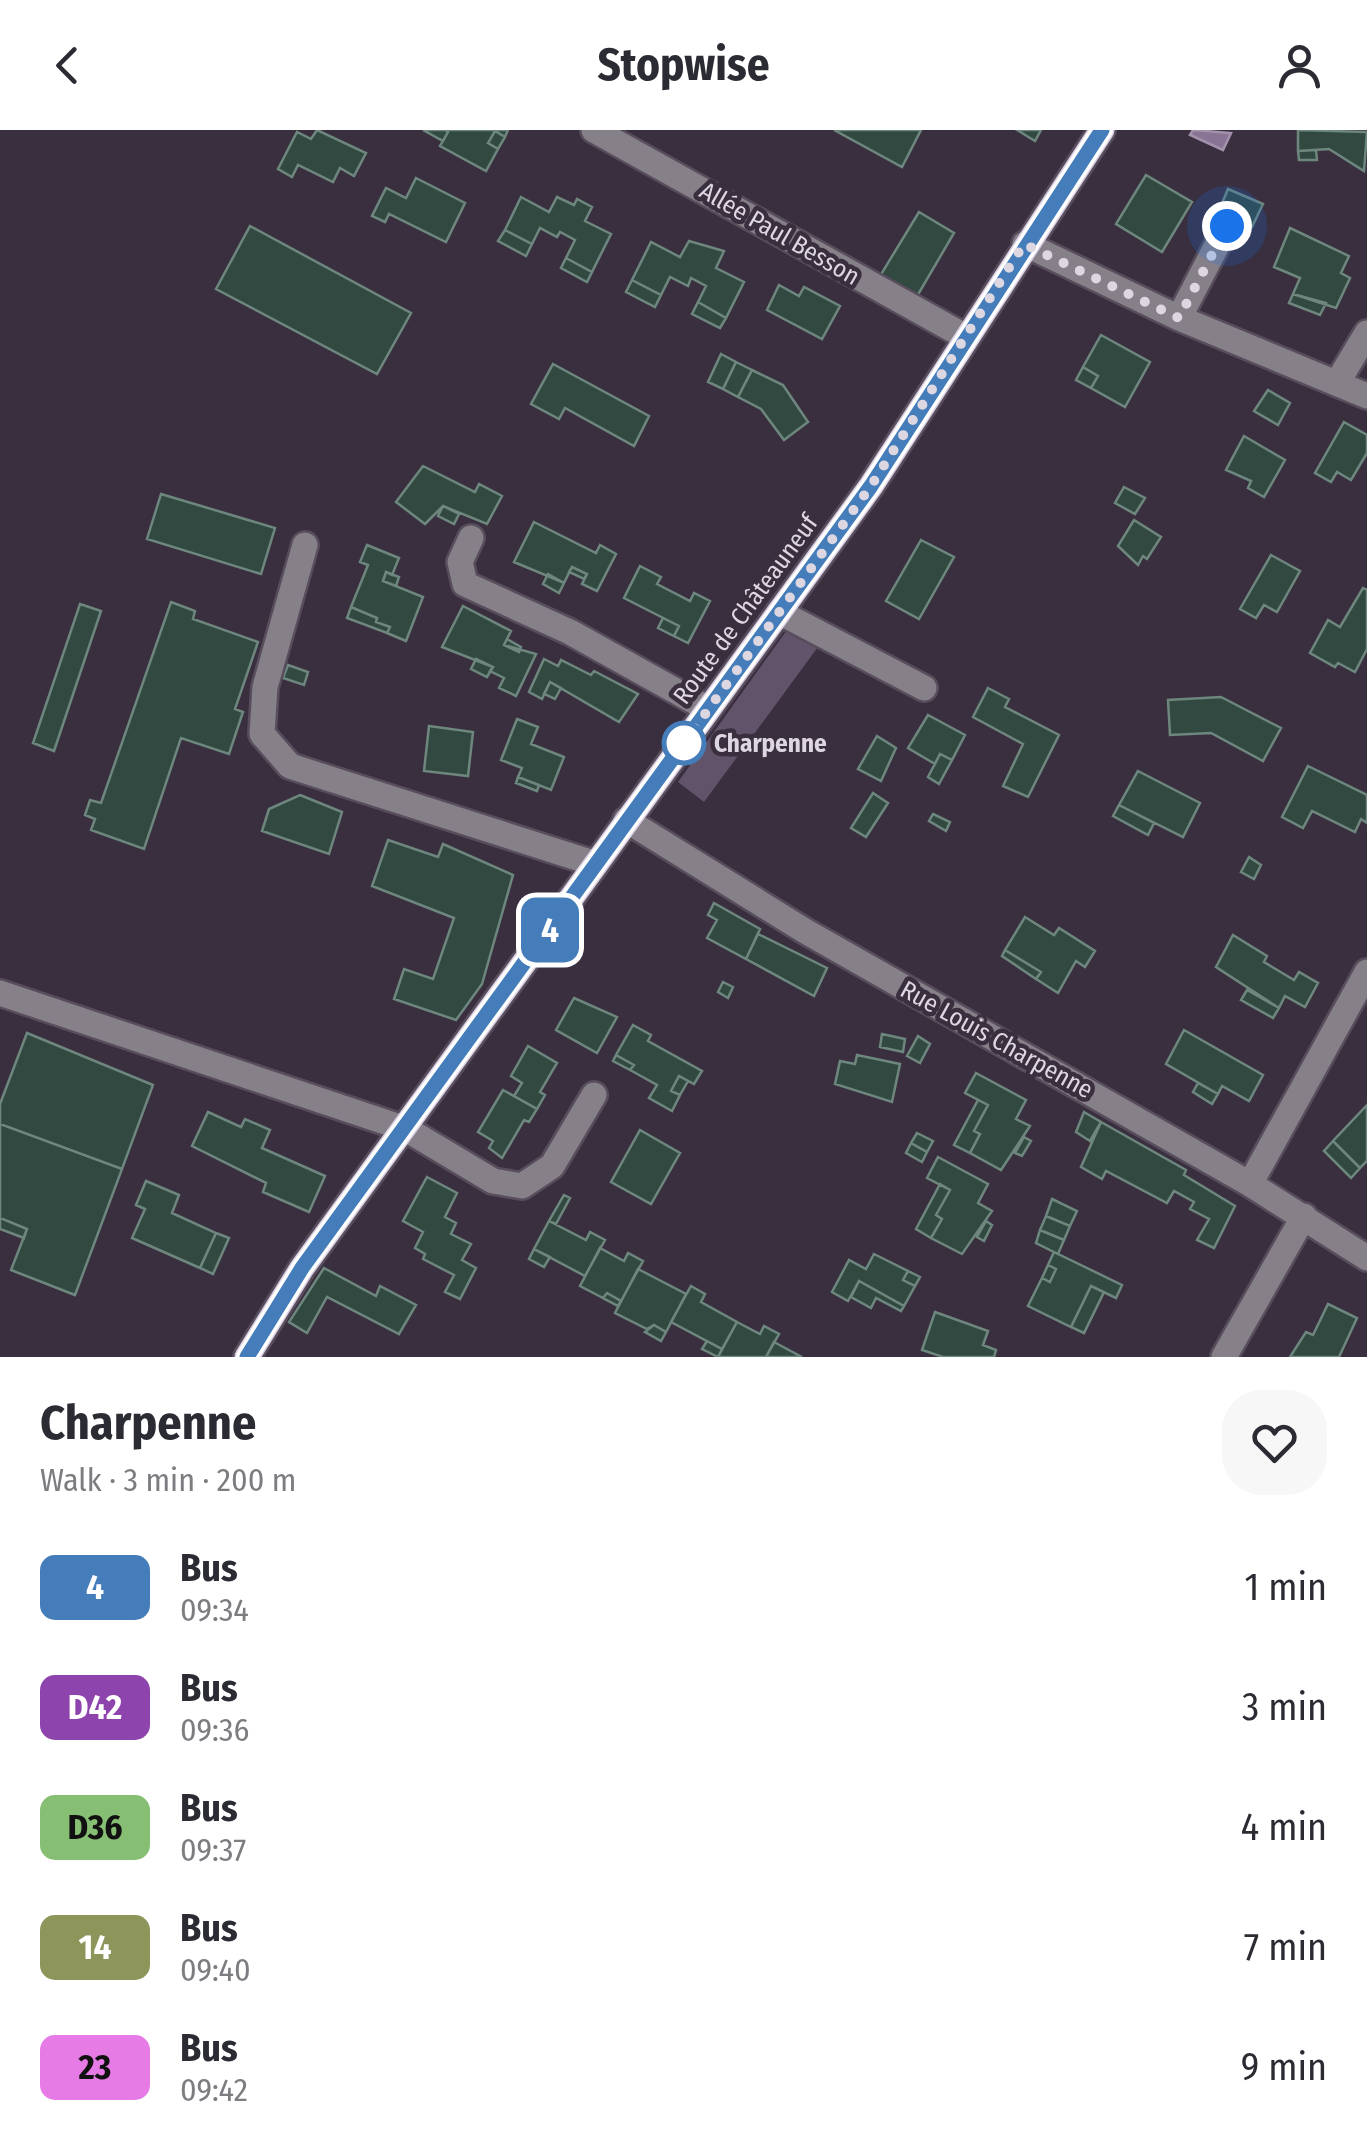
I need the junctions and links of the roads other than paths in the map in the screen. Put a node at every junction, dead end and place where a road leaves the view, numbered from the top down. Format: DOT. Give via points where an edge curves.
graph roads {
  1 [pos="594,130"];
  2 [pos="1102,130"];
  3 [pos="1227,226"];
  4 [pos="1024,244"];
  5 [pos="1179,318"];
  6 [pos="1367,333"];
  7 [pos="966,338"];
  8 [pos="1337,383"];
  9 [pos="1367,396"];
  10 [pos="471,538"];
  11 [pos="305,545"];
  12 [pos="779,612"];
  13 [pos="924,688"];
  14 [pos="708,709"];
  15 [pos="626,820"];
  16 [pos="596,864"];
  17 [pos="1367,972"];
  18 [pos="0,993"];
  19 [pos="594,1095"];
  20 [pos="406,1129"];
  21 [pos="1250,1184"];
  22 [pos="1304,1216"];
  23 [pos="1367,1258"];
  24 [pos="247,1357"];
  25 [pos="1224,1357"];
  1 -- 7 [label="street, Allée Paul Besson"];
  2 -- 4 [label="main road, Route de Châteauneuf"];
  3 -- 5 [label="street"];
  4 -- 5 [label="street"];
  4 -- 7 [label="main road, Route de Châteauneuf"];
  5 -- 8 [label="street"];
  6 -- 8 [label="street"];
  7 -- 12 [label="main road, Route de Châteauneuf"];
  8 -- 9 [label="street"];
  10 -- 14 [label="street" via="460,562 465,584 570,632"];
  11 -- 16 [label="street" via="265,687 262,734 290,766"];
  12 -- 13 [label="street"];
  12 -- 14 [label="main road, Route de Châteauneuf"];
  14 -- 15 [label="main road, Route de Châteauneuf"];
  15 -- 16 [label="main road, Route de Châteauneuf"];
  15 -- 21 [label="street, Rue Louis Charpenne" via="805,931"];
  16 -- 20 [label="main road, Route de Châteauneuf"];
  17 -- 21 [label="street"];
  18 -- 20 [label="street"];
  19 -- 20 [label="street" via="552,1166 522,1186 494,1182"];
  20 -- 24 [label="main road, Route de Châteauneuf" via="302,1268"];
  21 -- 22 [label="street, Rue Louis Charpenne"];
  22 -- 23 [label="street, Rue Louis Charpenne"];
  22 -- 25 [label="street"];
}
